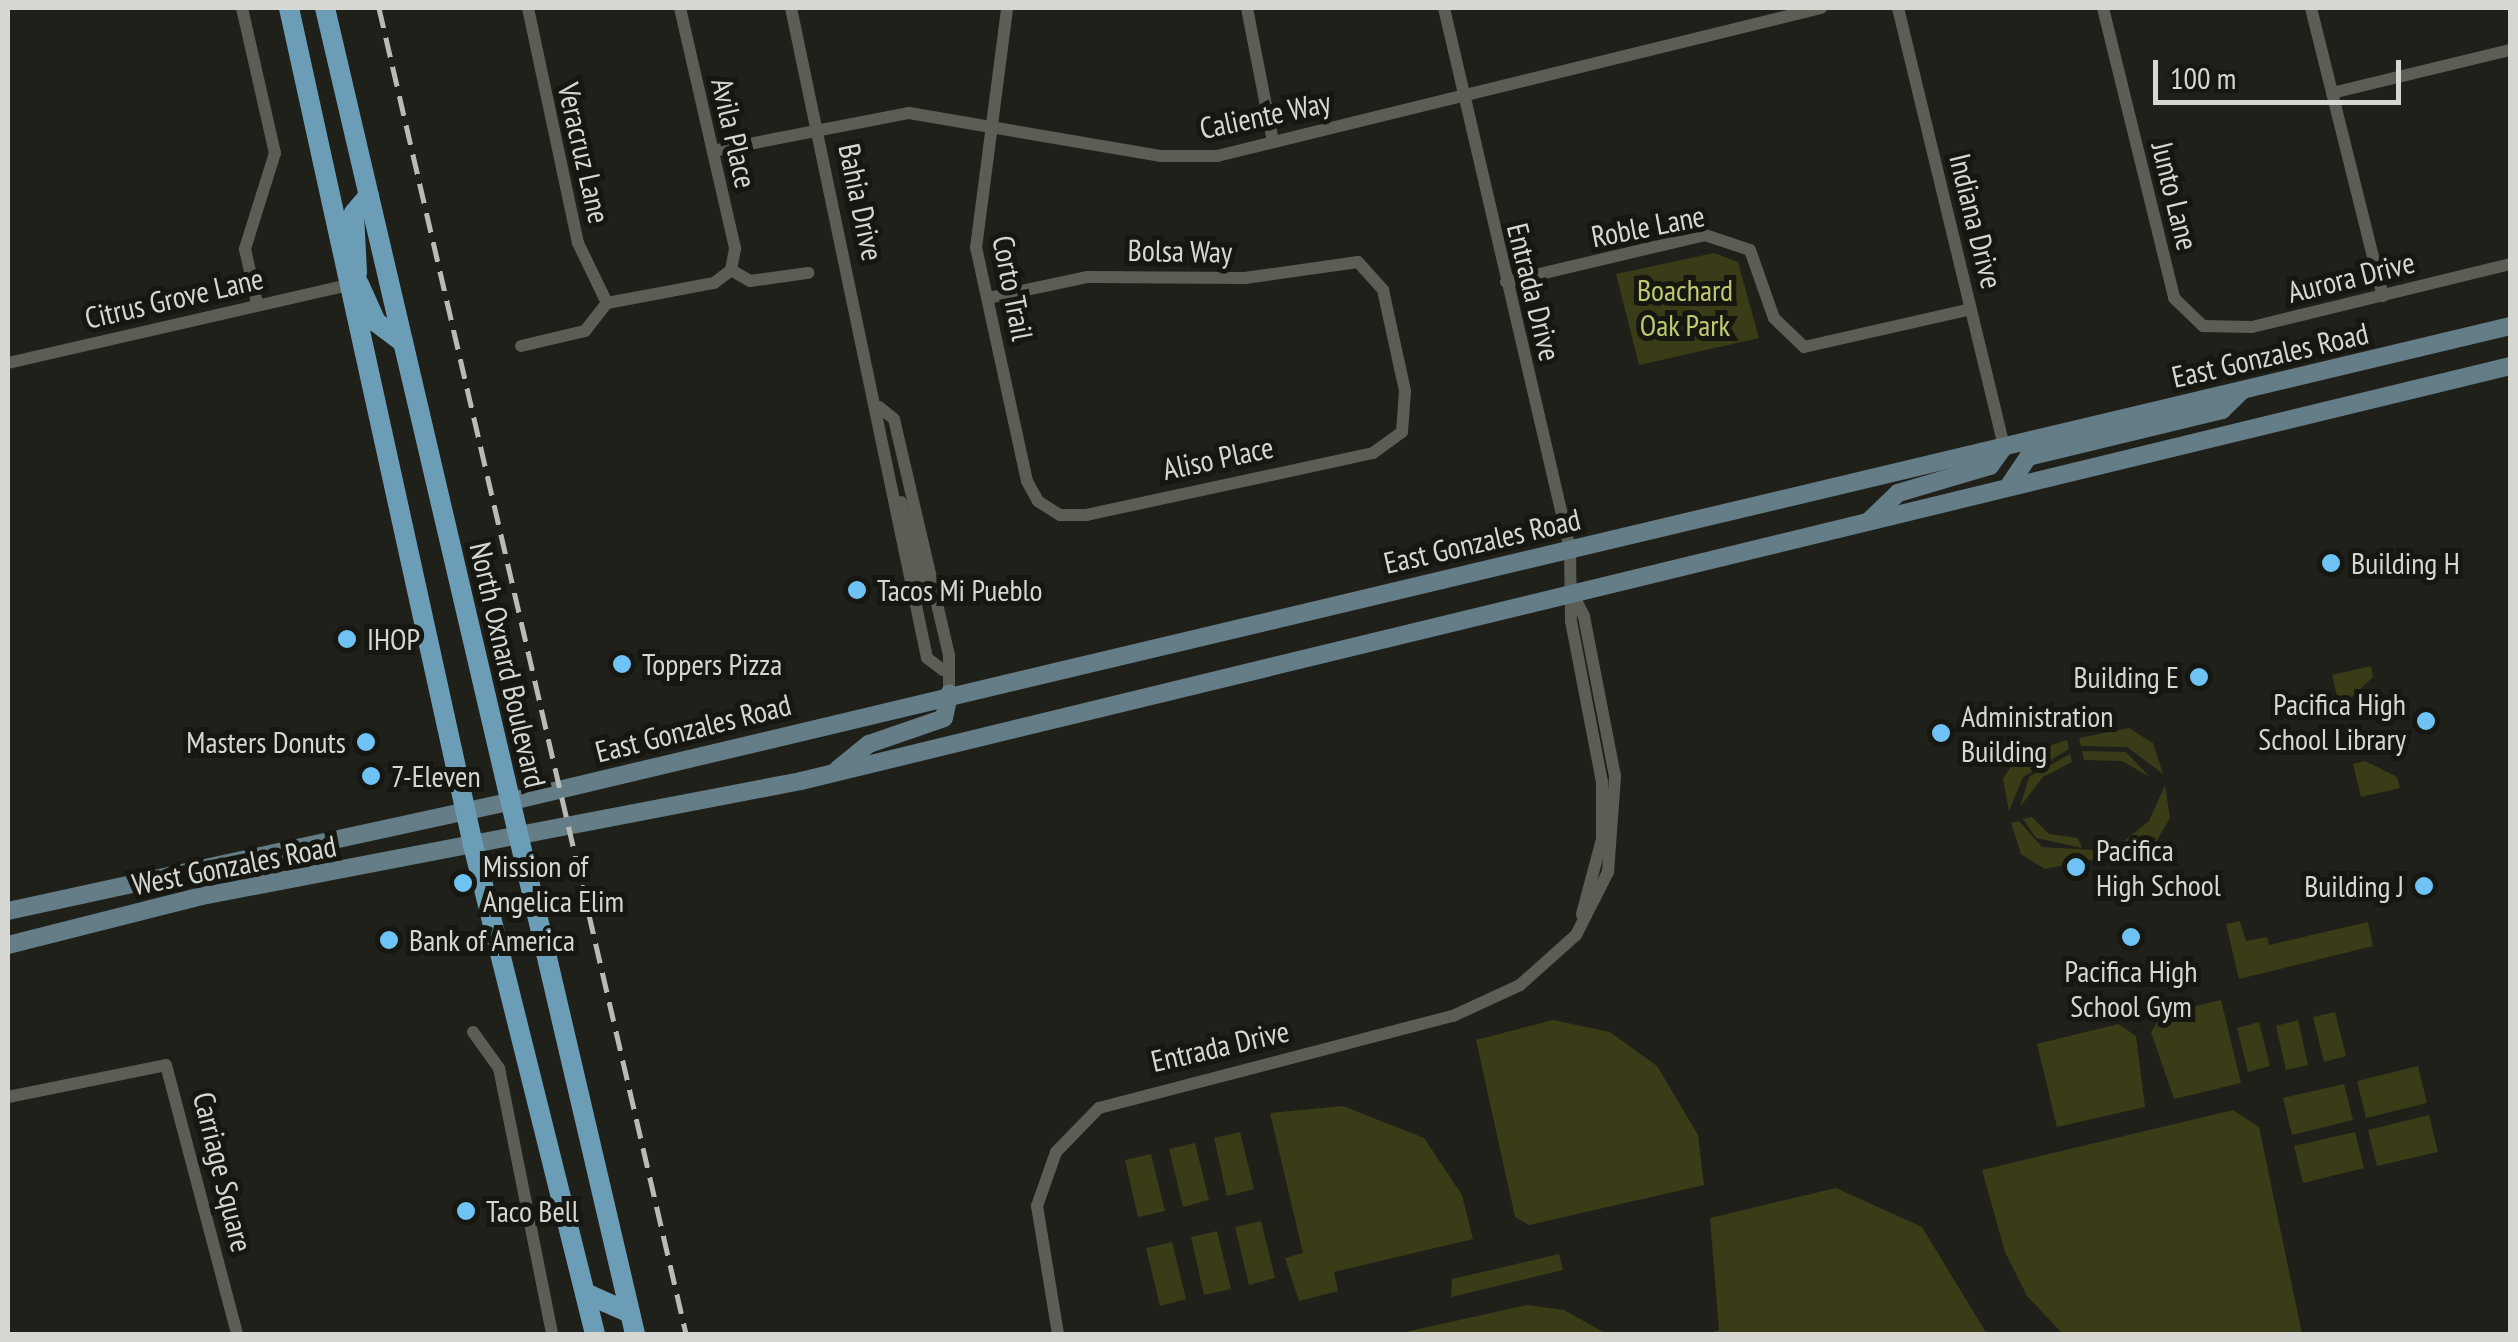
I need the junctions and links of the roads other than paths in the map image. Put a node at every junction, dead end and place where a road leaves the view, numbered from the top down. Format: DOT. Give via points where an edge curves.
graph roads {
  1 [pos="242,8"];
  2 [pos="289,8"];
  3 [pos="325,8"];
  4 [pos="528,8"];
  5 [pos="680,8"];
  6 [pos="791,8"];
  7 [pos="1007,8"];
  8 [pos="1247,8"];
  9 [pos="1444,8"];
  10 [pos="1821,8"];
  11 [pos="1898,8"];
  12 [pos="2103,8"];
  13 [pos="2311,8"];
  14 [pos="2510,50"];
  15 [pos="2332,93"];
  16 [pos="1458,95"];
  17 [pos="820,126"];
  18 [pos="994,128"];
  19 [pos="1273,142"];
  20 [pos="713,150"];
  21 [pos="369,195"];
  22 [pos="2510,264"];
  23 [pos="731,270"];
  24 [pos="808,273"];
  25 [pos="1506,282"];
  26 [pos="352,284"];
  27 [pos="2383,296"];
  28 [pos="988,298"];
  29 [pos="257,303"];
  30 [pos="607,303"];
  31 [pos="1972,309"];
  32 [pos="2203,326"];
  33 [pos="2510,326"];
  34 [pos="403,342"];
  35 [pos="521,346"];
  36 [pos="8,363"];
  37 [pos="2510,366"];
  38 [pos="2244,390"];
  39 [pos="879,408"];
  40 [pos="1396,442"];
  41 [pos="2004,446"];
  42 [pos="2008,487"];
  43 [pos="891,492"];
  44 [pos="1049,510"];
  45 [pos="1870,520"];
  46 [pos="1570,549"];
  47 [pos="1570,590"];
  48 [pos="933,591"];
  49 [pos="943,670"];
  50 [pos="949,694"];
  51 [pos="834,772"];
  52 [pos="508,802"];
  53 [pos="465,811"];
  54 [pos="518,840"];
  55 [pos="473,845"];
  56 [pos="8,911"];
  57 [pos="12,943"];
  58 [pos="473,1032"];
  59 [pos="8,1097"];
  60 [pos="585,1292"];
  61 [pos="630,1313"];
  62 [pos="237,1334"];
  63 [pos="552,1334"];
  64 [pos="595,1334"];
  65 [pos="635,1334"];
  66 [pos="1058,1334"];
  1 -- 29 [label="street" via="274,153 246,249"];
  2 -- 26 [label="main road"];
  3 -- 21 [label="main road, North Oxnard Boulevard"];
  4 -- 30 [label="street, Veracruz Lane" via="578,243"];
  5 -- 20 [label="street, Avila Place"];
  6 -- 17 [label="street, Bahia Drive"];
  7 -- 18 [label="street, Corto Trail"];
  8 -- 19 [label="street"];
  9 -- 16 [label="street, Entrada Drive"];
  10 -- 16 [label="street, Caliente Way"];
  11 -- 31 [label="street, Indiana Drive"];
  12 -- 32 [label="street, Junto Lane" via="2174,298"];
  13 -- 15 [label="street"];
  14 -- 15 [label="street"];
  15 -- 27 [label="street"];
  16 -- 19 [label="street, Caliente Way"];
  16 -- 25 [label="street, Entrada Drive"];
  17 -- 18 [label="street, Caliente Way" via="909,114"];
  17 -- 20 [label="street, Caliente Way"];
  17 -- 39 [label="street, Bahia Drive"];
  18 -- 19 [label="street, Caliente Way" via="1191,157"];
  18 -- 28 [label="street, Corto Trail" via="976,226"];
  20 -- 23 [label="street, Avila Place"];
  21 -- 26 [label="main road" via="354,213"];
  21 -- 34 [label="main road, North Oxnard Boulevard"];
  22 -- 27 [label="street, Aurora Drive"];
  23 -- 24 [label="street" via="750,281"];
  23 -- 30 [label="street" via="714,283"];
  25 -- 31 [label="street, Roble Lane" via="1705,235 1750,250 1774,318 1804,347"];
  25 -- 46 [label="street, Entrada Drive"];
  26 -- 29 [label="street, Citrus Grove Lane"];
  26 -- 34 [label="main road"];
  26 -- 53 [label="main road"];
  27 -- 32 [label="street, Aurora Drive" via="2241,329"];
  28 -- 40 [label="street, Bolsa Way" via="1105,276 1245,278 1343,258 1369,268 1384,290 1405,390"];
  28 -- 44 [label="street, Corto Trail" via="1026,481"];
  29 -- 36 [label="street, Citrus Grove Lane"];
  30 -- 35 [label="street" via="586,331"];
  31 -- 41 [label="street, Indiana Drive"];
  33 -- 38 [label="main road, East Gonzales Road"];
  34 -- 52 [label="main road, North Oxnard Boulevard"];
  37 -- 42 [label="main road"];
  38 -- 41 [label="main road, East Gonzales Road"];
  38 -- 42 [label="main road" via="2222,410 2028,457"];
  39 -- 43 [label="street, Bahia Drive"];
  39 -- 48 [label="street, Bahia Drive" via="894,418"];
  40 -- 44 [label="street, Aliso Place" via="1087,514"];
  41 -- 45 [label="main road" via="1990,466 1898,493"];
  41 -- 46 [label="main road, East Gonzales Road"];
  42 -- 45 [label="main road"];
  43 -- 48 [label="street"];
  43 -- 49 [label="street, Bahia Drive" via="927,658"];
  45 -- 47 [label="main road"];
  46 -- 47 [label="street, Entrada Drive"];
  46 -- 50 [label="main road, East Gonzales Road"];
  47 -- 51 [label="main road"];
  47 -- 66 [label="street, Entrada Drive" via="1584,616 1615,776 1608,872 1576,935 1520,986 1452,1016 1137,1092 1087,1117 1056,1152 1038,1206"];
  48 -- 49 [label="street, Bahia Drive" via="949,656"];
  49 -- 50 [label="street, Bahia Drive"];
  50 -- 51 [label="main road" via="944,718 869,744"];
  50 -- 52 [label="main road, East Gonzales Road"];
  51 -- 54 [label="main road"];
  52 -- 53 [label="main road, East Gonzales Road"];
  52 -- 54 [label="main road, North Oxnard Boulevard"];
  53 -- 55 [label="main road"];
  53 -- 56 [label="main road, West Gonzales Road"];
  54 -- 55 [label="main road"];
  54 -- 61 [label="main road, North Oxnard Boulevard" via="576,1055"];
  55 -- 57 [label="main road, West Gonzales Road" via="202,896"];
  55 -- 60 [label="main road"];
  56 -- 57 [label="main road"];
  58 -- 63 [label="street" via="498,1068"];
  59 -- 62 [label="street, Carriage Square" via="166,1065"];
  60 -- 61 [label="main road"];
  60 -- 64 [label="main road"];
  61 -- 65 [label="main road, North Oxnard Boulevard"];
}
